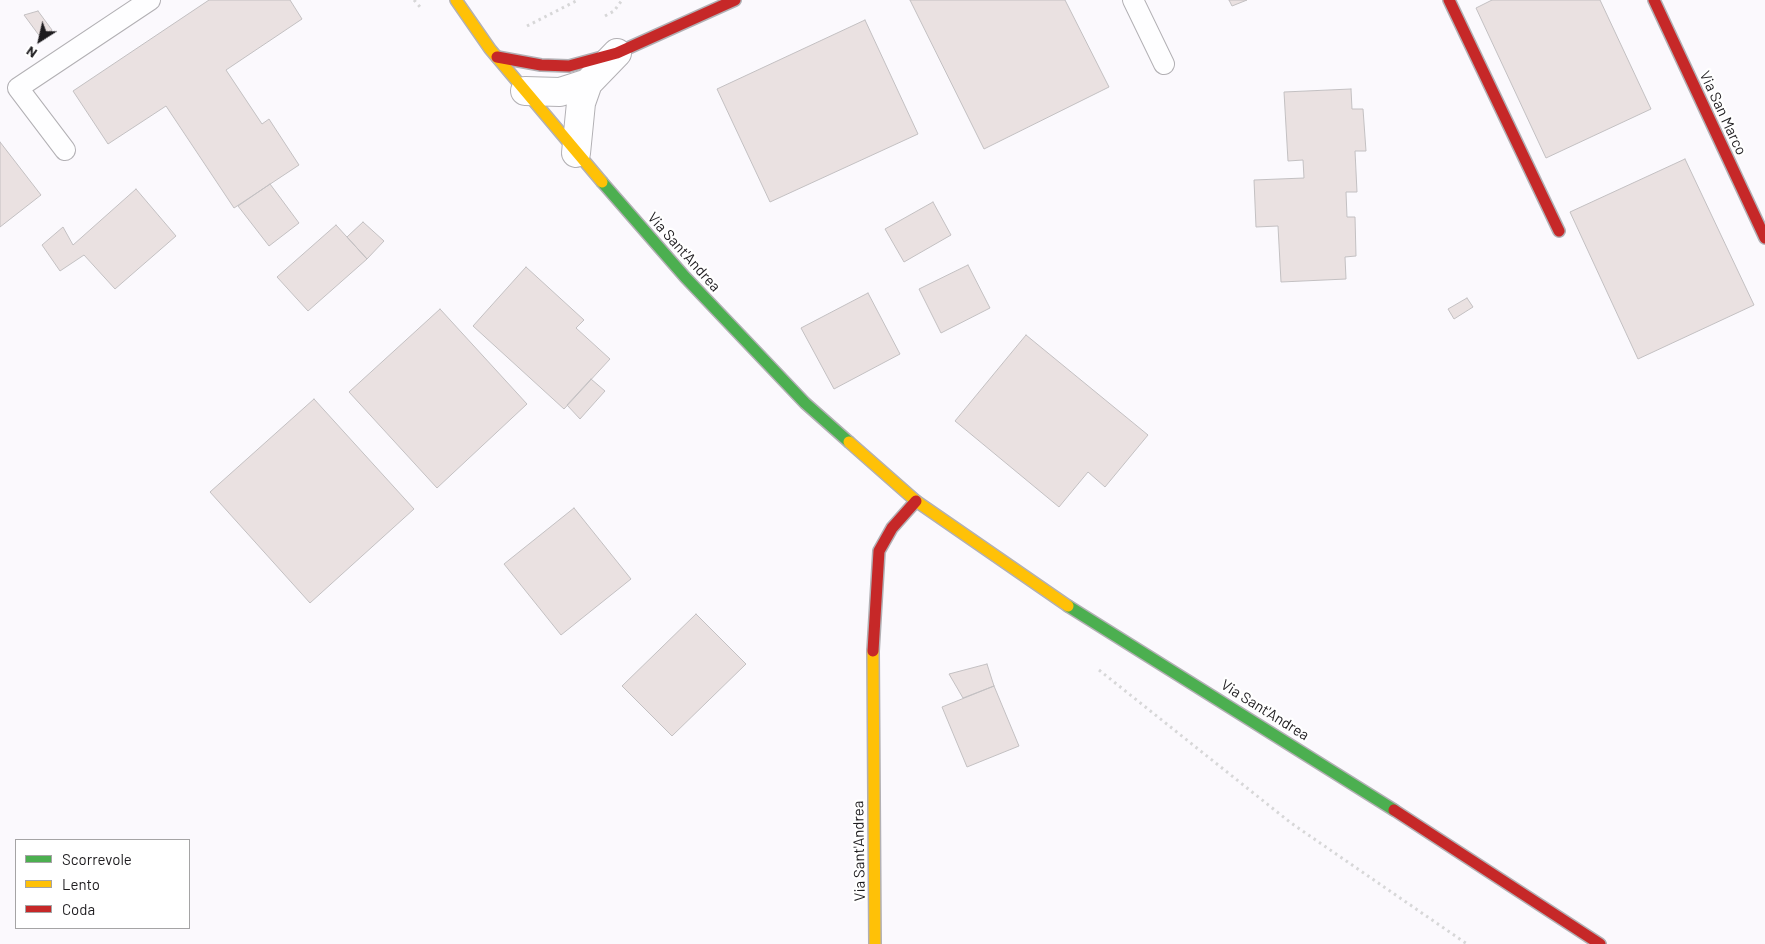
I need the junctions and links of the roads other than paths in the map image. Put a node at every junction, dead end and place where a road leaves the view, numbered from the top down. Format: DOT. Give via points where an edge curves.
graph roads {
  1 [pos="150,0"];
  2 [pos="456,0"];
  3 [pos="735,0"];
  4 [pos="1133,0"];
  5 [pos="1449,0"];
  6 [pos="1654,0"];
  7 [pos="617,53"];
  8 [pos="497,57"];
  9 [pos="1164,64"];
  10 [pos="588,83"];
  11 [pos="525,90"];
  12 [pos="65,150"];
  13 [pos="576,153"];
  14 [pos="1559,231"];
  15 [pos="1765,238"];
  16 [pos="916,501"];
  17 [pos="875,944"];
  18 [pos="1600,944"];
  1 -- 12 [label="lane" via="18,88"];
  2 -- 8 [label="street, Via Sant'Andrea"];
  3 -- 7 [label="street"];
  4 -- 9 [label="lane"];
  5 -- 14 [label="street"];
  6 -- 15 [label="street, Via San Marco"];
  7 -- 8 [label="street" via="569,66"];
  7 -- 10 [label="street"];
  8 -- 11 [label="street, Via Sant'Andrea"];
  10 -- 11 [label="street" via="560,92"];
  10 -- 13 [label="street" via="581,103"];
  11 -- 13 [label="street, Via Sant'Andrea"];
  13 -- 16 [label="street, Via Sant'Andrea" via="685,277 805,403"];
  16 -- 17 [label="street, Via Sant'Andrea" via="892,528 879,551 872,664"];
  16 -- 18 [label="street, Via Sant'Andrea" via="1062,602 1390,807"];
}
